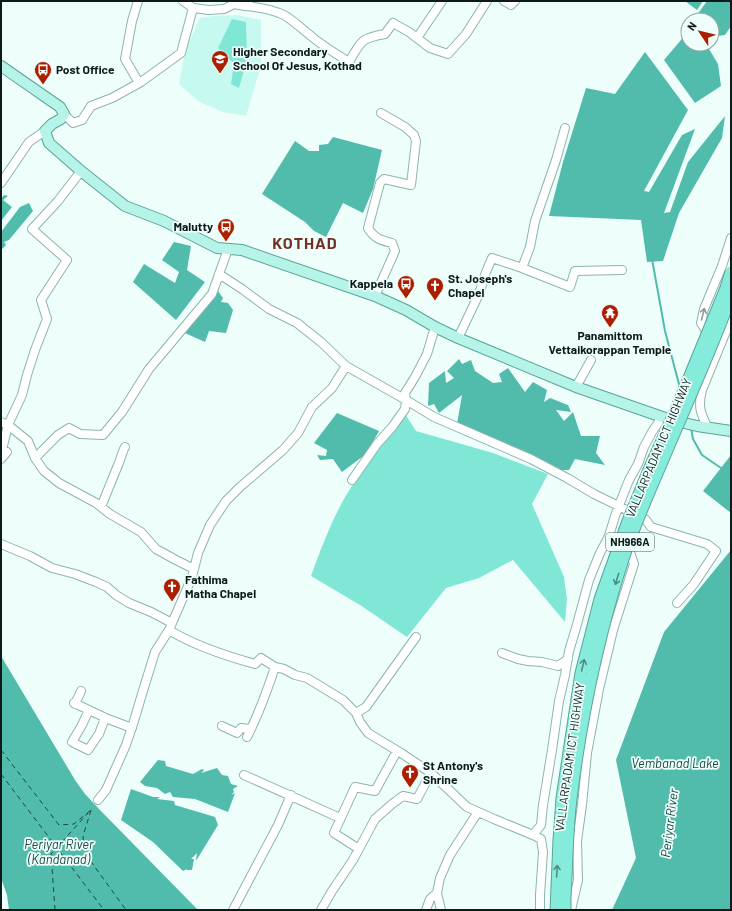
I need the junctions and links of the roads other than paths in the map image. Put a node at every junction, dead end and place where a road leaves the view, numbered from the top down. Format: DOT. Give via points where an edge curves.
graph roads {
  1 [pos="138,1"];
  2 [pos="182,1"];
  3 [pos="253,1"];
  4 [pos="442,1"];
  5 [pos="487,1"];
  6 [pos="504,1"];
  7 [pos="516,1"];
  8 [pos="233,2"];
  9 [pos="245,6"];
  10 [pos="193,8"];
  11 [pos="417,38"];
  12 [pos="1,66"];
  13 [pos="139,84"];
  14 [pos="382,113"];
  15 [pos="64,114"];
  16 [pos="565,128"];
  17 [pos="45,131"];
  18 [pos="81,171"];
  19 [pos="1,183"];
  20 [pos="731,238"];
  21 [pos="228,250"];
  22 [pos="522,268"];
  23 [pos="622,270"];
  24 [pos="731,272"];
  25 [pos="220,274"];
  26 [pos="375,296"];
  27 [pos="731,296"];
  28 [pos="731,319"];
  29 [pos="435,327"];
  30 [pos="458,338"];
  31 [pos="721,344"];
  32 [pos="591,360"];
  33 [pos="346,366"];
  34 [pos="576,387"];
  35 [pos="406,400"];
  36 [pos="665,418"];
  37 [pos="4,424"];
  38 [pos="708,428"];
  39 [pos="731,431"];
  40 [pos="125,447"];
  41 [pos="35,458"];
  42 [pos="1,460"];
  43 [pos="352,480"];
  44 [pos="619,506"];
  45 [pos="101,507"];
  46 [pos="607,541"];
  47 [pos="1,544"];
  48 [pos="194,569"];
  49 [pos="677,603"];
  50 [pos="171,627"];
  51 [pos="416,637"];
  52 [pos="502,653"];
  53 [pos="568,659"];
  54 [pos="275,667"];
  55 [pos="81,691"];
  56 [pos="89,710"];
  57 [pos="356,713"];
  58 [pos="105,718"];
  59 [pos="222,726"];
  60 [pos="132,728"];
  61 [pos="251,729"];
  62 [pos="247,737"];
  63 [pos="397,751"];
  64 [pos="431,774"];
  65 [pos="244,775"];
  66 [pos="291,796"];
  67 [pos="98,800"];
  68 [pos="478,812"];
  69 [pos="340,818"];
  70 [pos="533,835"];
  71 [pos="542,846"];
  72 [pos="358,849"];
  73 [pos="577,854"];
  74 [pos="437,893"];
  75 [pos="233,910"];
  76 [pos="321,910"];
  77 [pos="426,910"];
  78 [pos="441,910"];
  79 [pos="540,910"];
  80 [pos="556,910"];
  81 [pos="565,910"];
  82 [pos="571,910"];
  1 -- 13 [label="street" via="125,59"];
  2 -- 10 [label="street"];
  3 -- 9 [label="street"];
  4 -- 11 [label="street"];
  5 -- 11 [label="street" via="466,34 448,54 430,48"];
  6 -- 7 [label="street" via="510,5"];
  8 -- 9 [label="street"];
  8 -- 10 [label="street" via="224,9"];
  9 -- 11 [label="street" via="282,14 330,51 349,62 360,44 368,37 385,34 393,23"];
  10 -- 13 [label="street" via="181,53"];
  12 -- 15 [label="main road" via="60,107"];
  13 -- 15 [label="street" via="91,106 82,120 72,123"];
  14 -- 26 [label="street" via="405,127 414,135 416,141 411,185 384,179 380,183 368,228 373,236 392,243 395,251"];
  15 -- 17 [label="main road"];
  16 -- 22 [label="street"];
  17 -- 18 [label="main road" via="49,143"];
  17 -- 19 [label="street" via="29,142"];
  18 -- 21 [label="main road" via="125,206 217,248"];
  18 -- 37 [label="street" via="32,229 67,260 41,300 47,319 22,395"];
  31 -- 20 [label="street, one-way" via="709,336 701,323"];
  21 -- 25 [label="street"];
  21 -- 26 [label="main road" via="242,250"];
  22 -- 23 [label="street" via="570,287 575,271"];
  22 -- 30 [label="street" via="492,258 479,294"];
  80 -- 24 [label="highway, VALLARPADAM ICT HIGHWAY / NH966A, one-way, bridge" via="563,791 581,673 600,599 628,521"];
  25 -- 33 [label="street" via="269,309 297,323"];
  25 -- 41 [label="street" via="212,294 149,369 122,412 103,435 80,434 69,428 58,435"];
  26 -- 29 [label="main road"];
  27 -- 81 [label="highway, VALLARPADAM ICT HIGHWAY / NH966A, one-way, bridge" via="646,499 610,604 585,706 571,800"];
  28 -- 31 [label="street"];
  29 -- 30 [label="main road"];
  29 -- 35 [label="street" via="427,354 405,393"];
  30 -- 34 [label="main road"];
  31 -- 38 [label="street" via="700,399 701,414"];
  32 -- 34 [label="street"];
  33 -- 35 [label="street"];
  33 -- 48 [label="street" via="283,450 226,501 210,526"];
  34 -- 36 [label="main road"];
  35 -- 43 [label="street" via="405,409"];
  35 -- 44 [label="street" via="434,417 531,459"];
  36 -- 38 [label="main road, bridge"];
  36 -- 44 [label="street" via="652,432 644,447"];
  37 -- 41 [label="street" via="28,441"];
  37 -- 42 [label="street" via="2,450 6,452"];
  38 -- 39 [label="main road"];
  40 -- 45 [label="street"];
  41 -- 45 [label="street" via="44,471 59,483"];
  44 -- 46 [label="street"];
  44 -- 49 [label="street" via="645,519 651,527 707,544 716,550 694,584"];
  45 -- 48 [label="street" via="141,532 156,549"];
  46 -- 53 [label="street" via="589,580"];
  46 -- 73 [label="street" via="630,552 634,564 613,630 586,753"];
  47 -- 50 [label="street" via="52,568 96,582 151,612"];
  48 -- 50 [label="street"];
  50 -- 54 [label="street" via="183,638 240,660 255,664 260,658"];
  50 -- 60 [label="street" via="155,652"];
  51 -- 57 [label="street" via="366,707"];
  52 -- 53 [label="street" via="518,659 558,666"];
  53 -- 70 [label="street" via="559,701 541,825"];
  54 -- 57 [label="street" via="307,678 343,700"];
  54 -- 61 [label="street"];
  55 -- 56 [label="street" via="75,704"];
  56 -- 58 [label="street"];
  56 -- 58 [label="street" via="72,742 88,750 99,734"];
  57 -- 63 [label="street" via="368,733"];
  58 -- 60 [label="street"];
  59 -- 61 [label="street" via="237,733 241,728"];
  60 -- 67 [label="street" via="106,790"];
  61 -- 62 [label="street"];
  63 -- 64 [label="street"];
  63 -- 69 [label="street" via="375,791 355,787"];
  64 -- 68 [label="street" via="467,807"];
  64 -- 72 [label="street" via="417,799 403,796 375,819"];
  65 -- 66 [label="street"];
  66 -- 69 [label="street"];
  66 -- 75 [label="street"];
  68 -- 70 [label="street"];
  68 -- 74 [label="street" via="450,855 440,878"];
  69 -- 72 [label="street" via="334,832"];
  70 -- 71 [label="street" via="541,839"];
  71 -- 73 [label="street"];
  71 -- 79 [label="street"];
  72 -- 76 [label="street"];
  73 -- 82 [label="street" via="578,880"];
  74 -- 77 [label="street" via="430,899"];
  74 -- 78 [label="street"];
}
